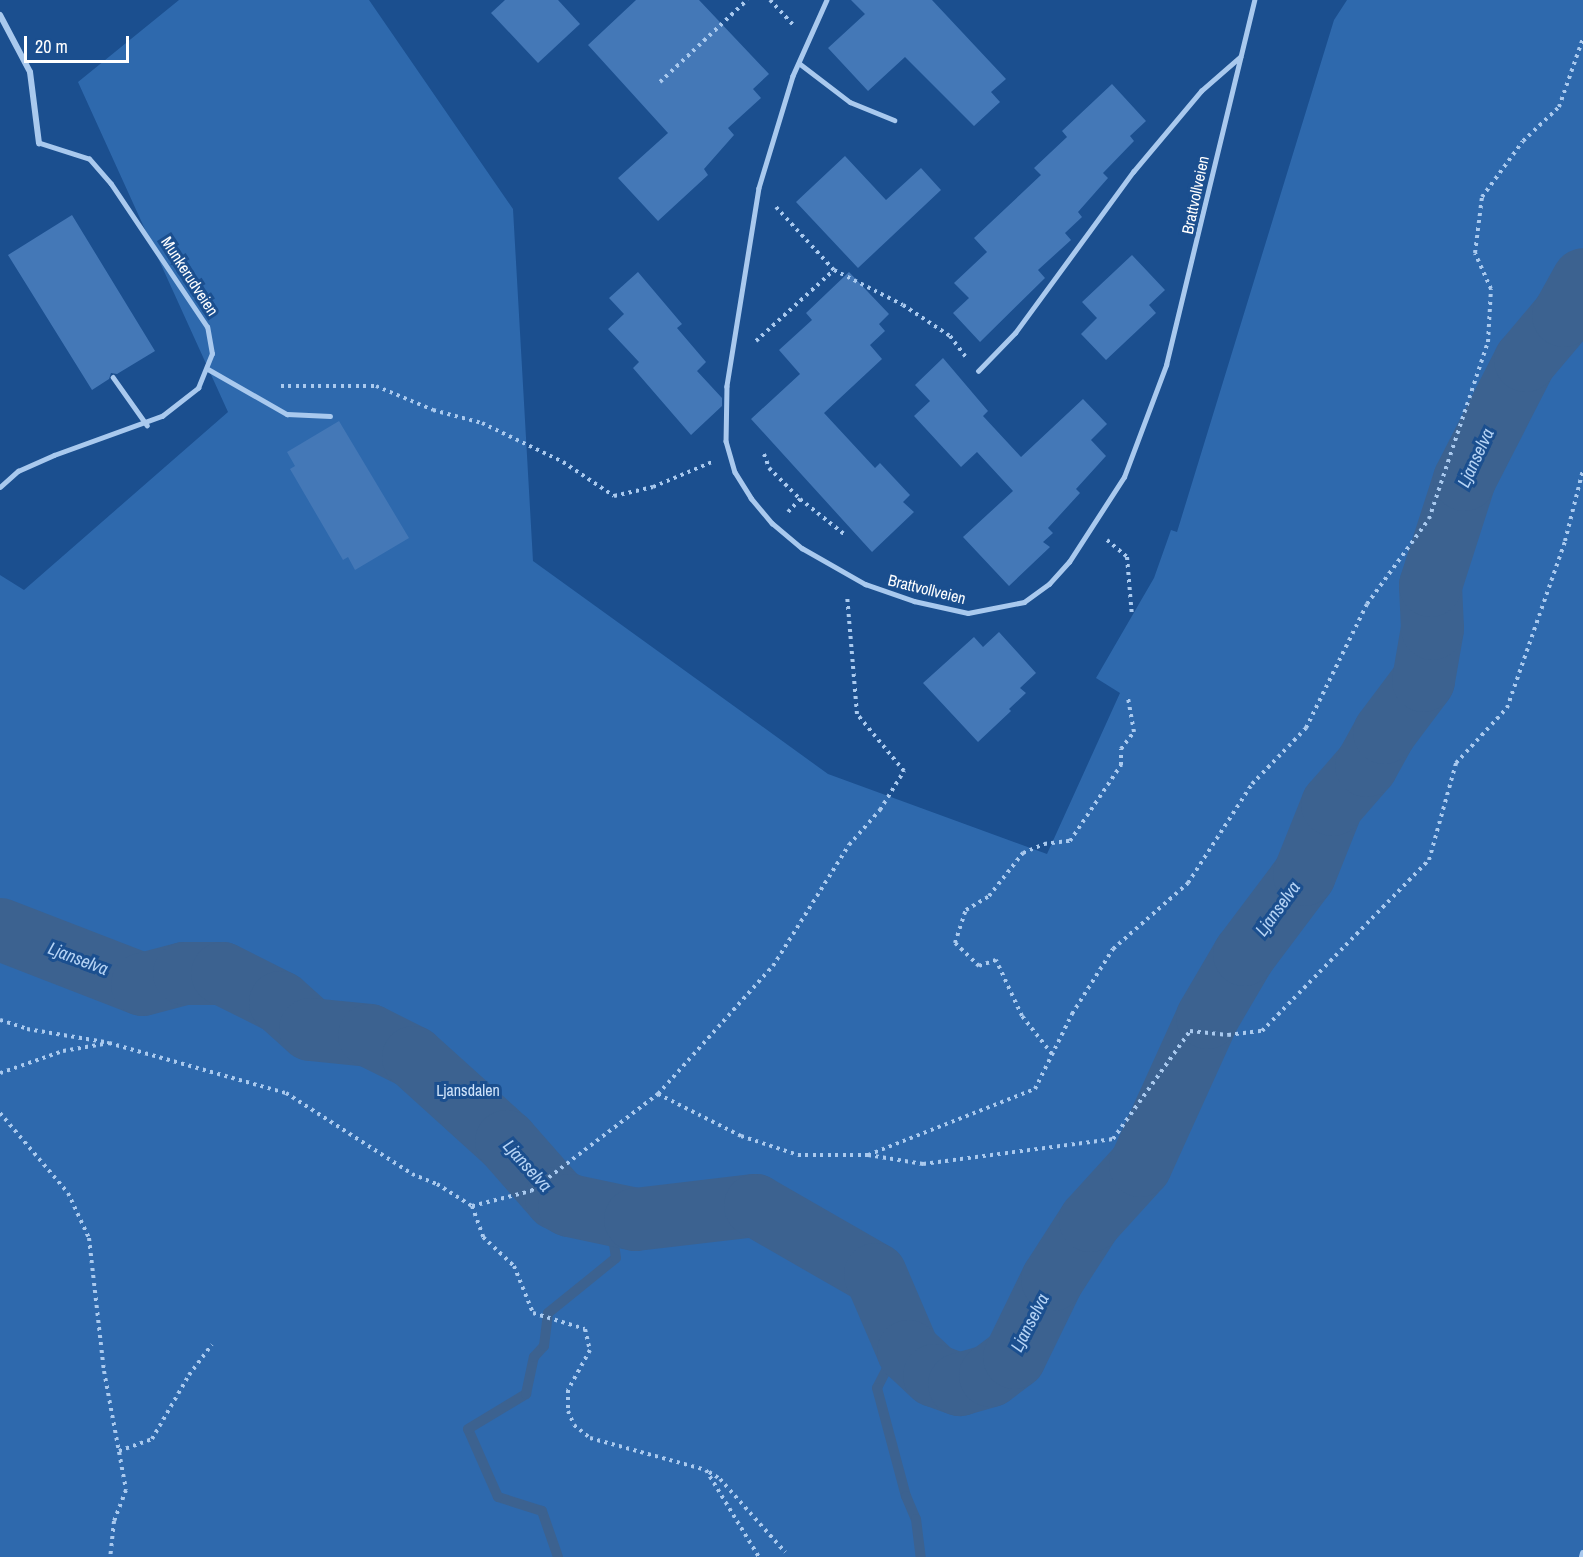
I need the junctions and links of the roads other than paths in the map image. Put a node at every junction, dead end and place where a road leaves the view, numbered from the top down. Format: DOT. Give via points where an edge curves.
graph roads {
  1 [pos="827,0"];
  2 [pos="1254,0"];
  3 [pos="0,15"];
  4 [pos="1240,57"];
  5 [pos="799,63"];
  6 [pos="894,120"];
  7 [pos="39,143"];
  8 [pos="208,369"];
  9 [pos="978,371"];
  10 [pos="113,377"];
  11 [pos="330,416"];
  12 [pos="147,425"];
  13 [pos="0,487"];
  1 -- 5 [label="lane, Brattvollveien"];
  2 -- 4 [label="lane, Brattvollveien"];
  3 -- 7 [label="street, Munkerudveien" via="30,72"];
  4 -- 5 [label="lane, Brattvollveien" via="1191,268 1153,405 1124,477 1069,562 1024,603 968,613 914,601 845,575 775,526 751,498 730,455 725,420 759,188"];
  4 -- 9 [label="lane" via="1201,90 1133,172 1015,333"];
  5 -- 6 [label="lane" via="850,102"];
  7 -- 8 [label="lane, Munkerudveien" via="89,159 111,184 207,327 212,354"];
  8 -- 11 [label="lane" via="287,414"];
  8 -- 12 [label="lane" via="184,402"];
  10 -- 12 [label="lane"];
  12 -- 13 [label="lane" via="54,455 18,471"];
}
